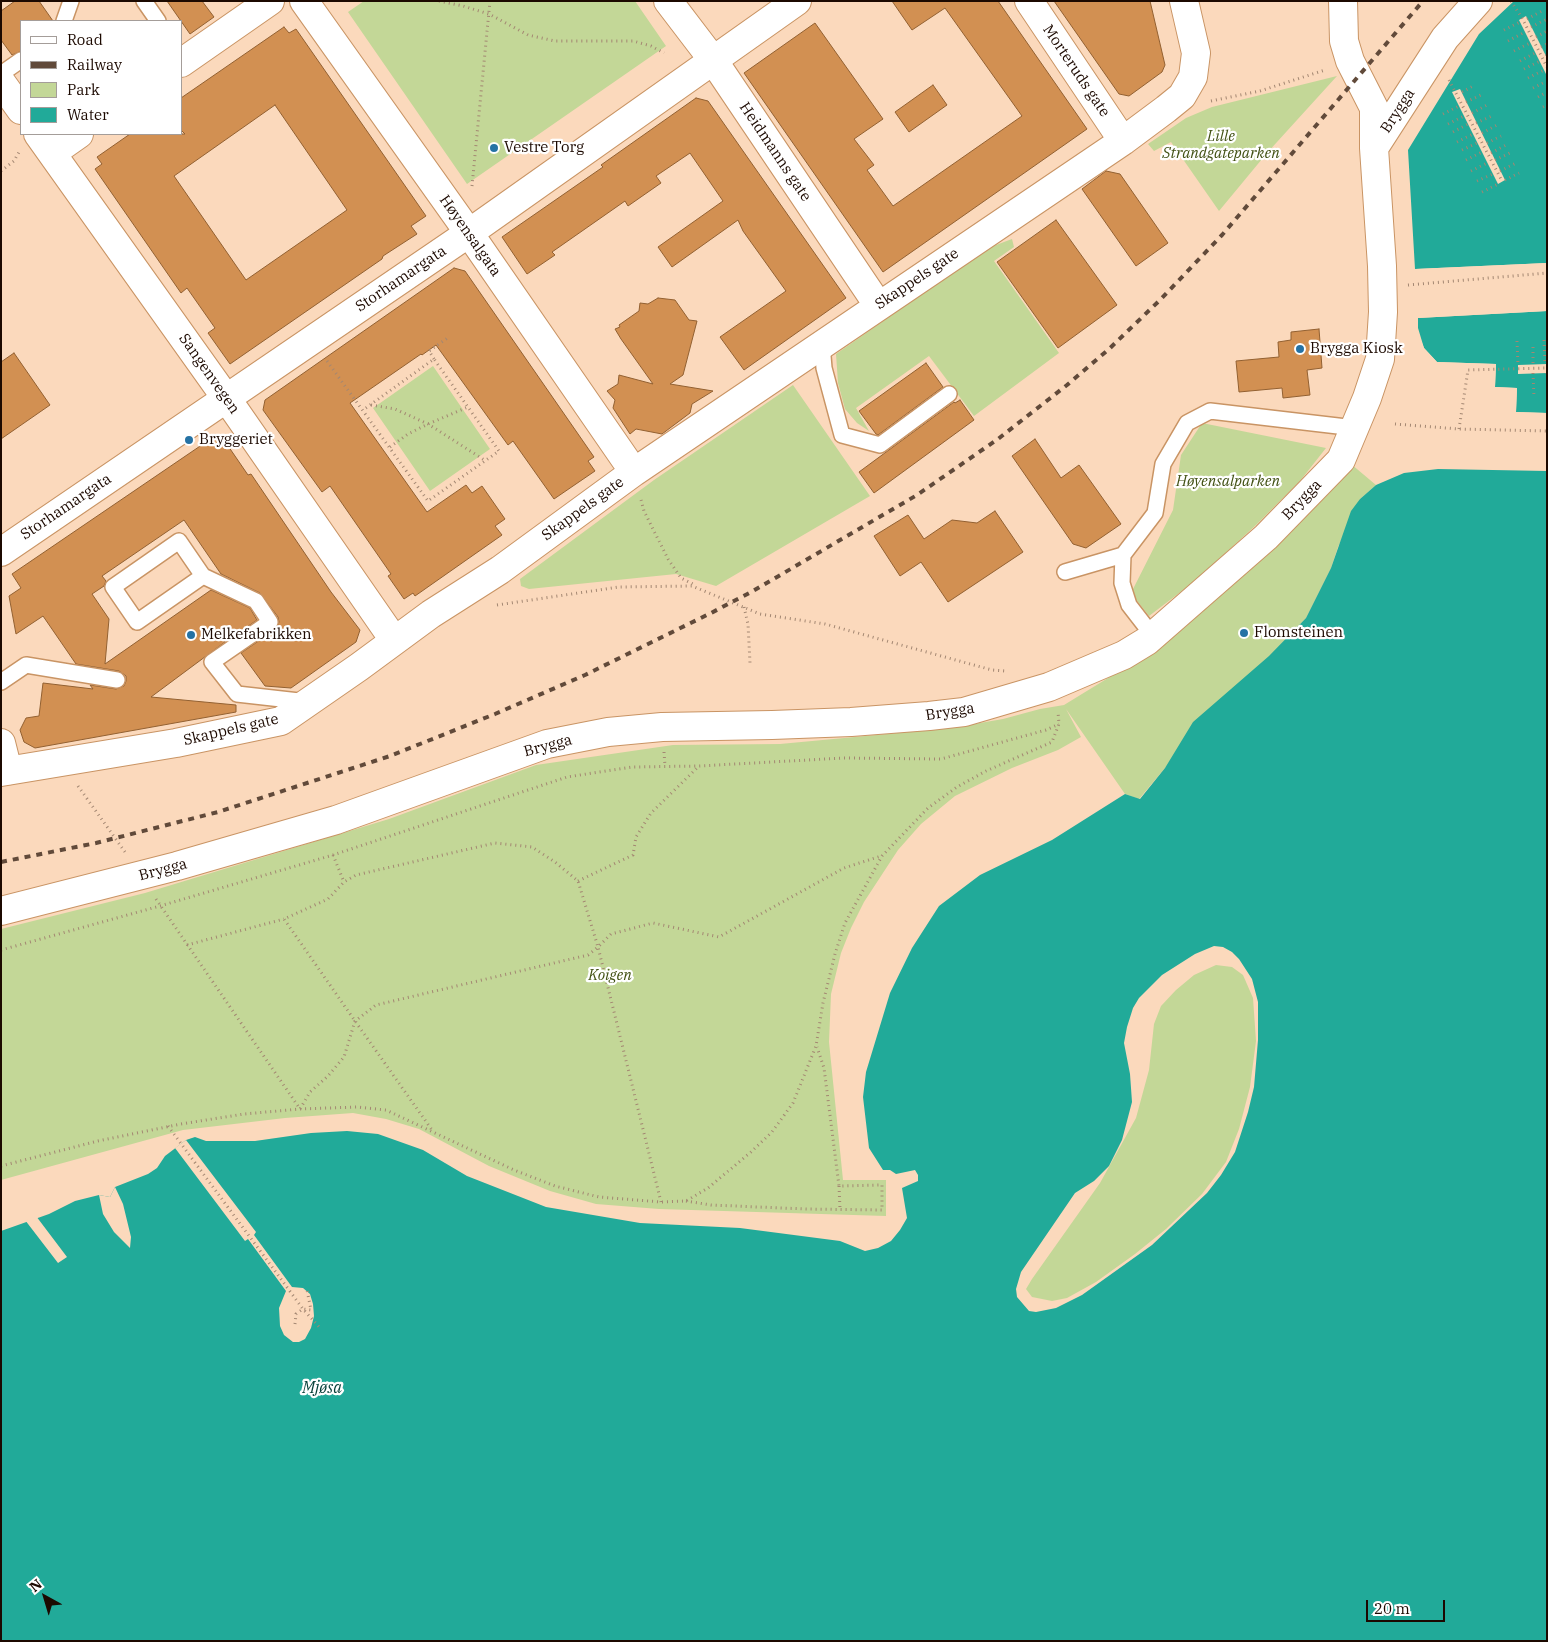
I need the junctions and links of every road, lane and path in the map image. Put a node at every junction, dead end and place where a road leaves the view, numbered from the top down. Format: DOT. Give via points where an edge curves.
graph roads {
  1 [pos="71,1"];
  2 [pos="144,1"];
  3 [pos="270,1"];
  4 [pos="304,1"];
  5 [pos="439,1"];
  6 [pos="490,1"];
  7 [pos="668,1"];
  8 [pos="797,1"];
  9 [pos="1029,1"];
  10 [pos="1184,1"];
  11 [pos="1343,1"];
  12 [pos="1478,1"];
  13 [pos="1511,2"];
  14 [pos="1542,11"];
  15 [pos="489,14"];
  16 [pos="1525,18"];
  17 [pos="1547,19"];
  18 [pos="64,20"];
  19 [pos="157,20"];
  20 [pos="1520,22"];
  21 [pos="1531,27"];
  22 [pos="1504,30"];
  23 [pos="1547,31"];
  24 [pos="1525,32"];
  25 [pos="1536,37"];
  26 [pos="1508,41"];
  27 [pos="1530,43"];
  28 [pos="1547,44"];
  29 [pos="1541,47"];
  30 [pos="1514,50"];
  31 [pos="664,53"];
  32 [pos="1535,53"];
  33 [pos="183,59"];
  34 [pos="713,60"];
  35 [pos="20,61"];
  36 [pos="1520,61"];
  37 [pos="1350,62"];
  38 [pos="1540,62"];
  39 [pos="1545,68"];
  40 [pos="1524,69"];
  41 [pos="1,74"];
  42 [pos="1528,78"];
  43 [pos="1449,81"];
  44 [pos="1547,81"];
  45 [pos="1,82"];
  46 [pos="1475,85"];
  47 [pos="1533,88"];
  48 [pos="1462,92"];
  49 [pos="1547,92"];
  50 [pos="1481,95"];
  51 [pos="1182,96"];
  52 [pos="1538,97"];
  53 [pos="1466,102"];
  54 [pos="1547,105"];
  55 [pos="1459,106"];
  56 [pos="1487,106"];
  57 [pos="1542,107"];
  58 [pos="20,109"];
  59 [pos="1472,113"];
  60 [pos="1443,114"];
  61 [pos="1464,116"];
  62 [pos="1492,116"];
  63 [pos="1476,123"];
  64 [pos="1448,124"];
  65 [pos="1468,124"];
  66 [pos="1497,125"];
  67 [pos="1453,132"];
  68 [pos="1482,133"];
  69 [pos="1473,134"];
  70 [pos="75,135"];
  71 [pos="1501,136"];
  72 [pos="1123,141"];
  73 [pos="1457,142"];
  74 [pos="1477,143"];
  75 [pos="1487,143"];
  76 [pos="37,145"];
  77 [pos="1506,145"];
  78 [pos="1374,148"];
  79 [pos="1462,150"];
  80 [pos="1482,152"];
  81 [pos="1492,153"];
  82 [pos="1510,153"];
  83 [pos="1466,160"];
  84 [pos="1495,160"];
  85 [pos="1487,163"];
  86 [pos="1516,163"];
  87 [pos="1,171"];
  88 [pos="1471,171"];
  89 [pos="1500,171"];
  90 [pos="1519,173"];
  91 [pos="1493,174"];
  92 [pos="1477,181"];
  93 [pos="1498,184"];
  94 [pos="472,186"];
  95 [pos="1482,192"];
  96 [pos="469,233"];
  97 [pos="1547,273"];
  98 [pos="1405,285"];
  99 [pos="878,305"];
  100 [pos="448,337"];
  101 [pos="1544,340"];
  102 [pos="1517,341"];
  103 [pos="822,344"];
  104 [pos="1533,347"];
  105 [pos="434,359"];
  106 [pos="326,360"];
  107 [pos="1534,364"];
  108 [pos="1518,365"];
  109 [pos="1546,366"];
  110 [pos="1533,373"];
  111 [pos="950,394"];
  112 [pos="1534,397"];
  113 [pos="226,398"];
  114 [pos="370,405"];
  115 [pos="468,407"];
  116 [pos="363,410"];
  117 [pos="428,424"];
  118 [pos="1395,424"];
  119 [pos="1355,428"];
  120 [pos="1459,429"];
  121 [pos="1547,431"];
  122 [pos="390,447"];
  123 [pos="486,460"];
  124 [pos="634,472"];
  125 [pos="1,552"];
  126 [pos="1123,554"];
  127 [pos="1065,572"];
  128 [pos="203,576"];
  129 [pos="700,588"];
  130 [pos="495,606"];
  131 [pos="744,607"];
  132 [pos="1153,636"];
  133 [pos="394,640"];
  134 [pos="750,663"];
  135 [pos="1010,671"];
  136 [pos="116,680"];
  137 [pos="1,682"];
  138 [pos="308,702"];
  139 [pos="1058,712"];
  140 [pos="1059,724"];
  141 [pos="1,743"];
  142 [pos="62,763"];
  143 [pos="699,766"];
  144 [pos="5,771"];
  145 [pos="333,855"];
  146 [pos="882,856"];
  147 [pos="142,875"];
  148 [pos="578,881"];
  149 [pos="344,882"];
  150 [pos="160,906"];
  151 [pos="1,911"];
  152 [pos="284,919"];
  153 [pos="187,945"];
  154 [pos="598,947"];
  155 [pos="1,950"];
  156 [pos="355,1021"];
  157 [pos="816,1046"];
  158 [pos="300,1109"];
  159 [pos="168,1126"];
  160 [pos="432,1130"];
  161 [pos="1,1166"];
  162 [pos="839,1186"];
  163 [pos="686,1201"];
  164 [pos="661,1202"];
  165 [pos="840,1209"];
  166 [pos="307,1290"];
  167 [pos="303,1309"];
  168 [pos="295,1324"];
  169 [pos="322,1329"];
  1 -- 18 [label="lane"];
  2 -- 19 [label="lane"];
  3 -- 33 [label="street"];
  4 -- 96 [label="street, Høyensalgata" via="389,109"];
  5 -- 15 [label="path"];
  6 -- 15 [label="path"];
  7 -- 34 [label="street, Heidmanns gate"];
  8 -- 34 [label="street, Storhamargata"];
  9 -- 72 [label="street, Morteruds gate"];
  10 -- 51 [label="street" via="1196,53 1193,77"];
  11 -- 37 [label="street" via="1344,41"];
  12 -- 78 [label="street, Brygga" via="1445,38"];
  13 -- 16 [label="path"];
  14 -- 16 [label="path"];
  15 -- 31 [label="path" via="528,35 555,41 633,41"];
  15 -- 94 [label="path"];
  16 -- 39 [label="path"];
  17 -- 21 [label="path"];
  20 -- 22 [label="path"];
  23 -- 25 [label="path"];
  24 -- 26 [label="path"];
  27 -- 30 [label="path"];
  28 -- 29 [label="path"];
  32 -- 36 [label="path"];
  34 -- 96 [label="street, Storhamargata"];
  34 -- 99 [label="street, Heidmanns gate"];
  35 -- 41 [label="lane"];
  37 -- 51 [label="path" via="1260,91 1206,102 1187,101"];
  37 -- 78 [label="street" via="1374,108"];
  38 -- 40 [label="path"];
  39 -- 42 [label="path"];
  43 -- 90 [label="path" via="1503,180"];
  44 -- 47 [label="path"];
  45 -- 58 [label="street"];
  46 -- 48 [label="path"];
  49 -- 52 [label="path"];
  50 -- 53 [label="path"];
  51 -- 72 [label="street, Skappels gate"];
  54 -- 57 [label="path"];
  55 -- 60 [label="path"];
  56 -- 59 [label="path"];
  61 -- 64 [label="path"];
  62 -- 63 [label="path"];
  65 -- 67 [label="path"];
  66 -- 68 [label="path"];
  69 -- 73 [label="path"];
  70 -- 76 [label="street"];
  71 -- 75 [label="path"];
  72 -- 99 [label="street, Skappels gate"];
  74 -- 79 [label="path"];
  76 -- 87 [label="path"];
  76 -- 113 [label="street, Sangenvegen"];
  77 -- 81 [label="path"];
  78 -- 119 [label="street, Brygga" via="1382,266 1380,359"];
  80 -- 83 [label="path"];
  82 -- 84 [label="path"];
  85 -- 88 [label="path"];
  86 -- 89 [label="path"];
  91 -- 92 [label="path"];
  93 -- 95 [label="path"];
  96 -- 113 [label="street, Storhamargata"];
  96 -- 124 [label="street, Høyensalgata"];
  97 -- 98 [label="path"];
  99 -- 103 [label="street, Skappels gate"];
  100 -- 105 [label="path" via="429,351"];
  101 -- 109 [label="path"];
  102 -- 108 [label="path"];
  103 -- 111 [label="lane" via="824,368 842,435 880,445"];
  103 -- 124 [label="street, Skappels gate"];
  104 -- 107 [label="path"];
  105 -- 114 [label="path"];
  105 -- 115 [label="path"];
  106 -- 116 [label="path"];
  109 -- 120 [label="path" via="1468,370"];
  110 -- 112 [label="path"];
  113 -- 125 [label="street, Storhamargata"];
  113 -- 133 [label="street, Sangenvegen"];
  114 -- 116 [label="path"];
  114 -- 117 [label="path" via="395,410"];
  115 -- 117 [label="path"];
  115 -- 123 [label="path" via="499,451"];
  116 -- 122 [label="path"];
  117 -- 122 [label="path"];
  117 -- 123 [label="path"];
  118 -- 120 [label="path"];
  119 -- 126 [label="lane" via="1210,411 1188,423 1164,464 1155,513"];
  119 -- 132 [label="street, Brygga" via="1341,460 1266,537"];
  120 -- 121 [label="path"];
  122 -- 123 [label="path" via="428,502"];
  124 -- 129 [label="path" via="644,511 668,559 682,578"];
  124 -- 133 [label="street, Skappels gate" via="500,570"];
  126 -- 127 [label="lane"];
  126 -- 132 [label="lane" via="1122,582 1129,605"];
  128 -- 128 [label="lane" via="138,622 113,587 179,542"];
  128 -- 138 [label="lane" via="256,601 270,622 212,662 237,694"];
  129 -- 130 [label="path" via="619,587"];
  129 -- 131 [label="path"];
  131 -- 134 [label="path"];
  131 -- 135 [label="path" via="760,614 825,624 992,670"];
  132 -- 147 [label="street, Brygga" via="1124,655 1049,687 964,712 851,722 662,727 608,732 547,744 336,820"];
  133 -- 138 [label="street, Skappels gate"];
  136 -- 137 [label="lane" via="26,665"];
  138 -- 142 [label="street, Skappels gate" via="280,721"];
  139 -- 140 [label="path"];
  140 -- 143 [label="path" via="941,759 844,758"];
  140 -- 146 [label="path" via="1052,742 986,771 928,808"];
  141 -- 144 [label="street"];
  142 -- 144 [label="street, Skappels gate"];
  142 -- 147 [label="path"];
  143 -- 145 [label="path" via="632,768 567,777"];
  143 -- 148 [label="path" via="651,813 636,837 633,855"];
  145 -- 149 [label="path"];
  145 -- 150 [label="path"];
  146 -- 154 [label="path" via="844,868 719,937 653,923 611,934"];
  146 -- 157 [label="path" via="845,923 823,1004"];
  147 -- 150 [label="path"];
  147 -- 151 [label="street, Brygga"];
  148 -- 149 [label="path" via="532,847 495,843 356,876"];
  148 -- 154 [label="path"];
  149 -- 152 [label="path" via="328,899"];
  150 -- 153 [label="path"];
  150 -- 155 [label="path"];
  152 -- 153 [label="path"];
  152 -- 156 [label="path"];
  153 -- 158 [label="path"];
  154 -- 156 [label="path" via="588,956 376,1005"];
  154 -- 164 [label="path"];
  156 -- 158 [label="path" via="344,1056 310,1092"];
  156 -- 160 [label="path"];
  157 -- 162 [label="path" via="824,1068"];
  157 -- 163 [label="path" via="793,1103 772,1132 708,1188"];
  158 -- 159 [label="path"];
  158 -- 160 [label="path" via="356,1107 386,1110"];
  159 -- 161 [label="path"];
  159 -- 167 [label="path"];
  160 -- 164 [label="path" via="555,1186 599,1198"];
  162 -- 165 [label="path"];
  162 -- 165 [label="path" via="882,1185 882,1210"];
  163 -- 164 [label="path"];
  163 -- 165 [label="path" via="711,1206"];
  166 -- 167 [label="path" via="311,1310"];
  167 -- 168 [label="path" via="296,1314"];
  167 -- 169 [label="path"];
}
